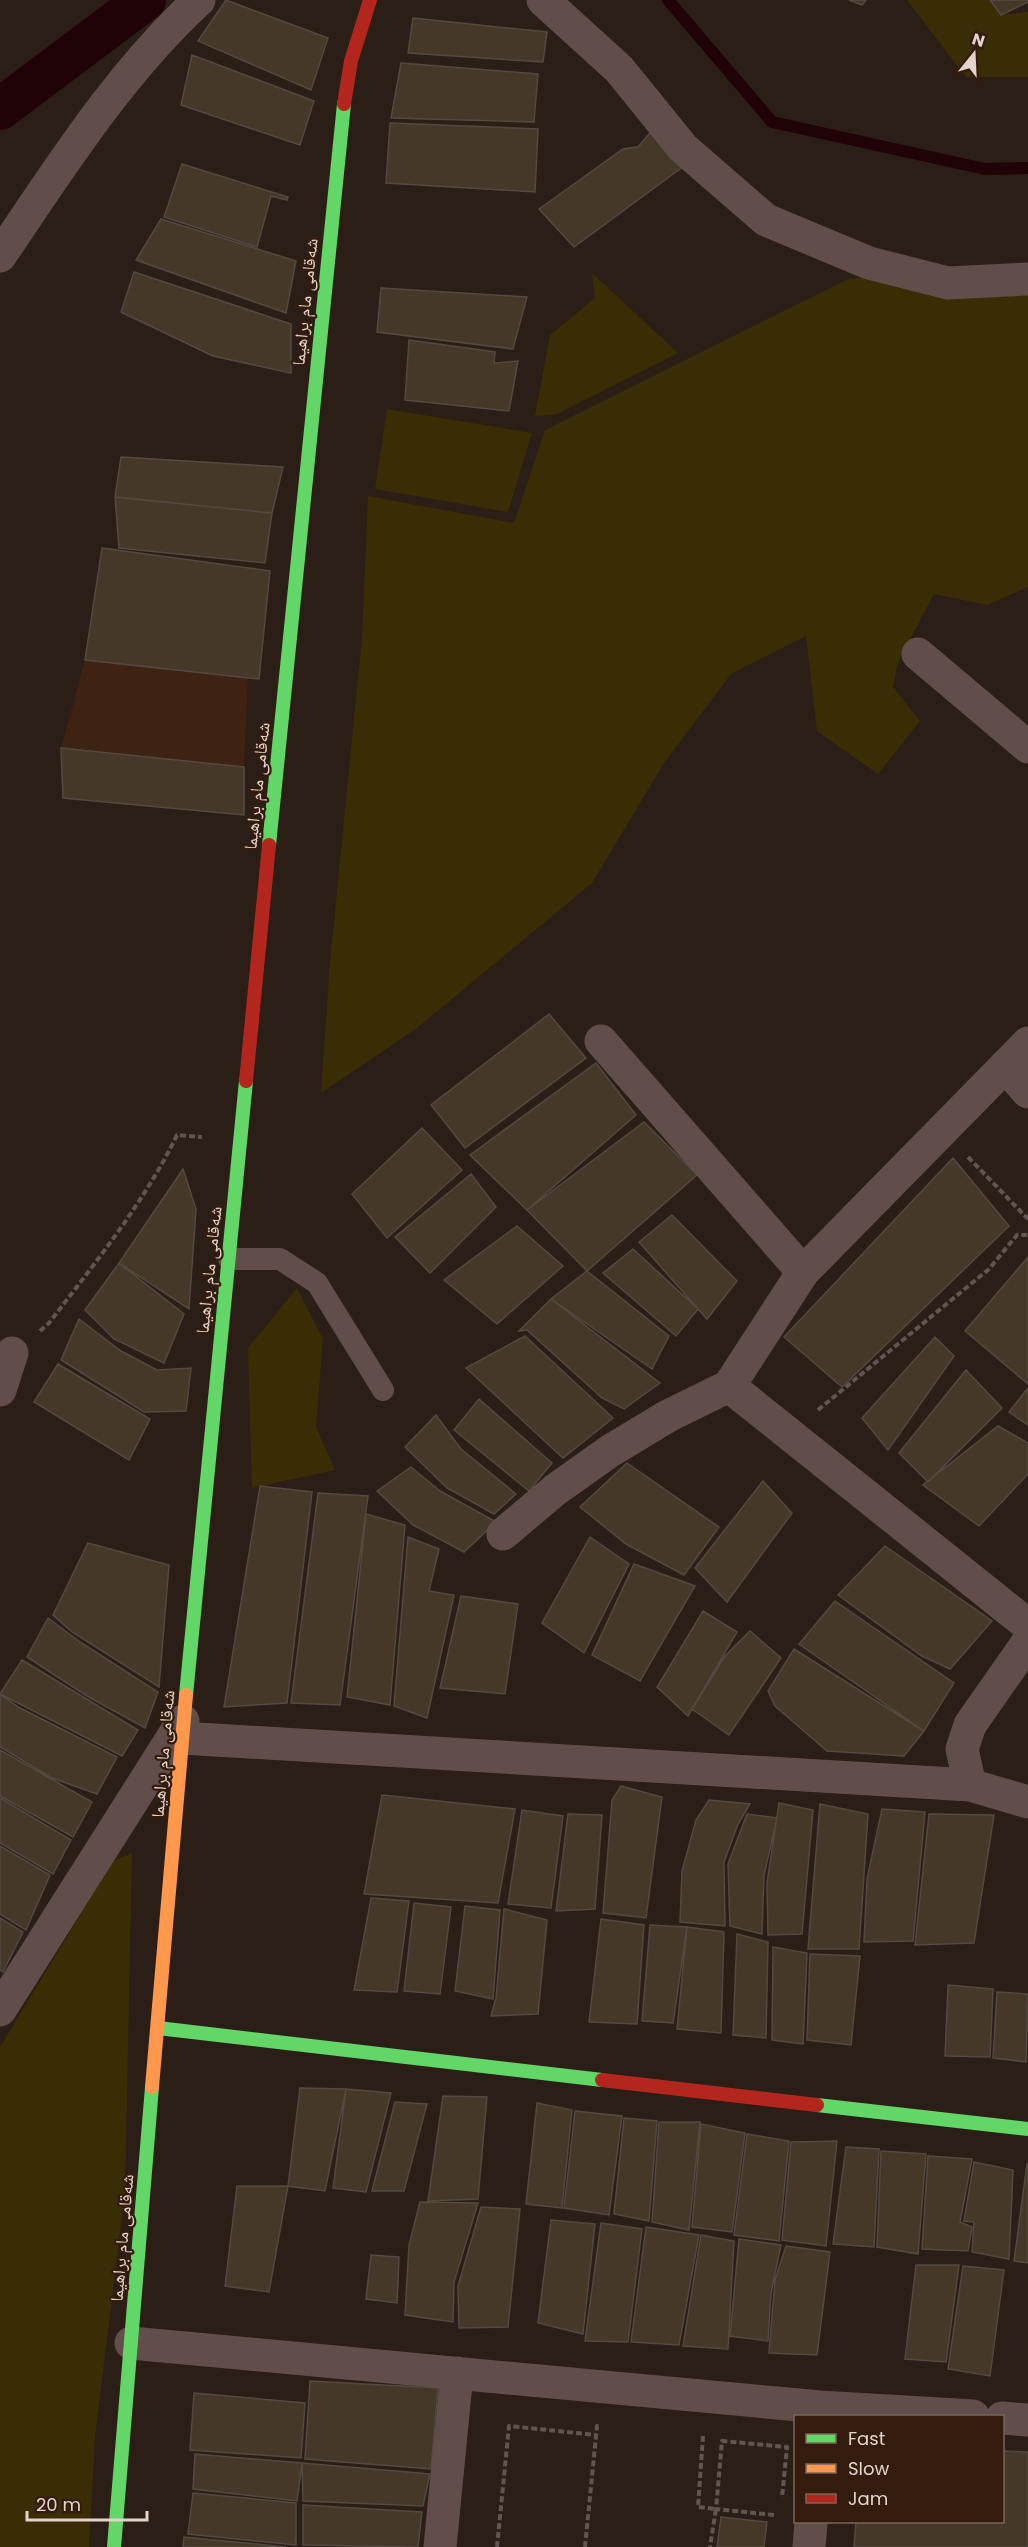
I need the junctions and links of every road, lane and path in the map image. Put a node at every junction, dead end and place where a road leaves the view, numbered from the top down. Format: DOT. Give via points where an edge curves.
graph roads {
  1 [pos="199,0"];
  2 [pos="370,0"];
  3 [pos="543,0"];
  4 [pos="0,255"];
  5 [pos="1028,279"];
  6 [pos="918,654"];
  7 [pos="1028,747"];
  8 [pos="601,1041"];
  9 [pos="1017,1054"];
  10 [pos="1028,1092"];
  11 [pos="941,1129"];
  12 [pos="237,1171"];
  13 [pos="1028,1219"];
  14 [pos="1028,1234"];
  15 [pos="229,1259"];
  16 [pos="803,1272"];
  17 [pos="12,1353"];
  18 [pos="729,1386"];
  19 [pos="0,1390"];
  20 [pos="383,1390"];
  21 [pos="790,1434"];
  22 [pos="503,1534"];
  23 [pos="1028,1625"];
  24 [pos="1028,1642"];
  25 [pos="183,1729"];
  26 [pos="970,1785"];
  27 [pos="1028,1802"];
  28 [pos="0,2010"];
  29 [pos="158,2028"];
  30 [pos="1028,2129"];
  31 [pos="131,2343"];
  32 [pos="458,2373"];
  33 [pos="820,2412"];
  34 [pos="935,2415"];
  35 [pos="1004,2418"];
  36 [pos="1028,2420"];
  37 [pos="608,2427"];
  38 [pos="694,2435"];
  39 [pos="596,2436"];
  40 [pos="782,2504"];
  41 [pos="716,2509"];
  42 [pos="794,2519"];
  43 [pos="798,2523"];
  44 [pos="114,2547"];
  45 [pos="440,2547"];
  46 [pos="497,2547"];
  47 [pos="585,2547"];
  48 [pos="710,2547"];
  49 [pos="809,2547"];
  1 -- 4 [label="street" via="166,30 126,77"];
  2 -- 12 [label="street, شەقامی مام براهیما" via="351,61 340,126"];
  3 -- 5 [label="street" via="619,69 683,148 766,220 869,263 948,283"];
  6 -- 7 [label="street"];
  8 -- 16 [label="street"];
  9 -- 10 [label="street"];
  9 -- 11 [label="street"];
  11 -- 13 [label="path"];
  11 -- 16 [label="street"];
  12 -- 15 [label="street, شەقامی مام براهیما"];
  12 -- 17 [label="path" via="201,1135 177,1135 98,1260 49,1323"];
  14 -- 21 [label="path" via="1017,1235 989,1269"];
  15 -- 20 [label="lane" via="280,1259 317,1282"];
  15 -- 25 [label="street, شەقامی مام براهیما"];
  16 -- 18 [label="street"];
  17 -- 19 [label="street"];
  18 -- 21 [label="street"];
  18 -- 22 [label="street" via="610,1451"];
  21 -- 23 [label="street"];
  24 -- 26 [label="street" via="970,1725 962,1749"];
  25 -- 26 [label="street"];
  25 -- 28 [label="street"];
  25 -- 29 [label="street, شەقامی مام براهیما"];
  26 -- 27 [label="street"];
  29 -- 30 [label="street"];
  29 -- 31 [label="street, شەقامی مام براهیما"];
  31 -- 32 [label="street"];
  31 -- 44 [label="street, شەقامی مام براهیما"];
  32 -- 33 [label="street"];
  32 -- 45 [label="street"];
  33 -- 34 [label="street"];
  35 -- 36 [label="street"];
  37 -- 39 [label="path" via="597,2426"];
  38 -- 41 [label="path" via="705,2436 698,2507"];
  39 -- 46 [label="path" via="509,2426"];
  39 -- 47 [label="path"];
  40 -- 41 [label="path" via="787,2447 722,2441"];
  41 -- 42 [label="path"];
  41 -- 48 [label="path"];
  43 -- 49 [label="street"];
}
